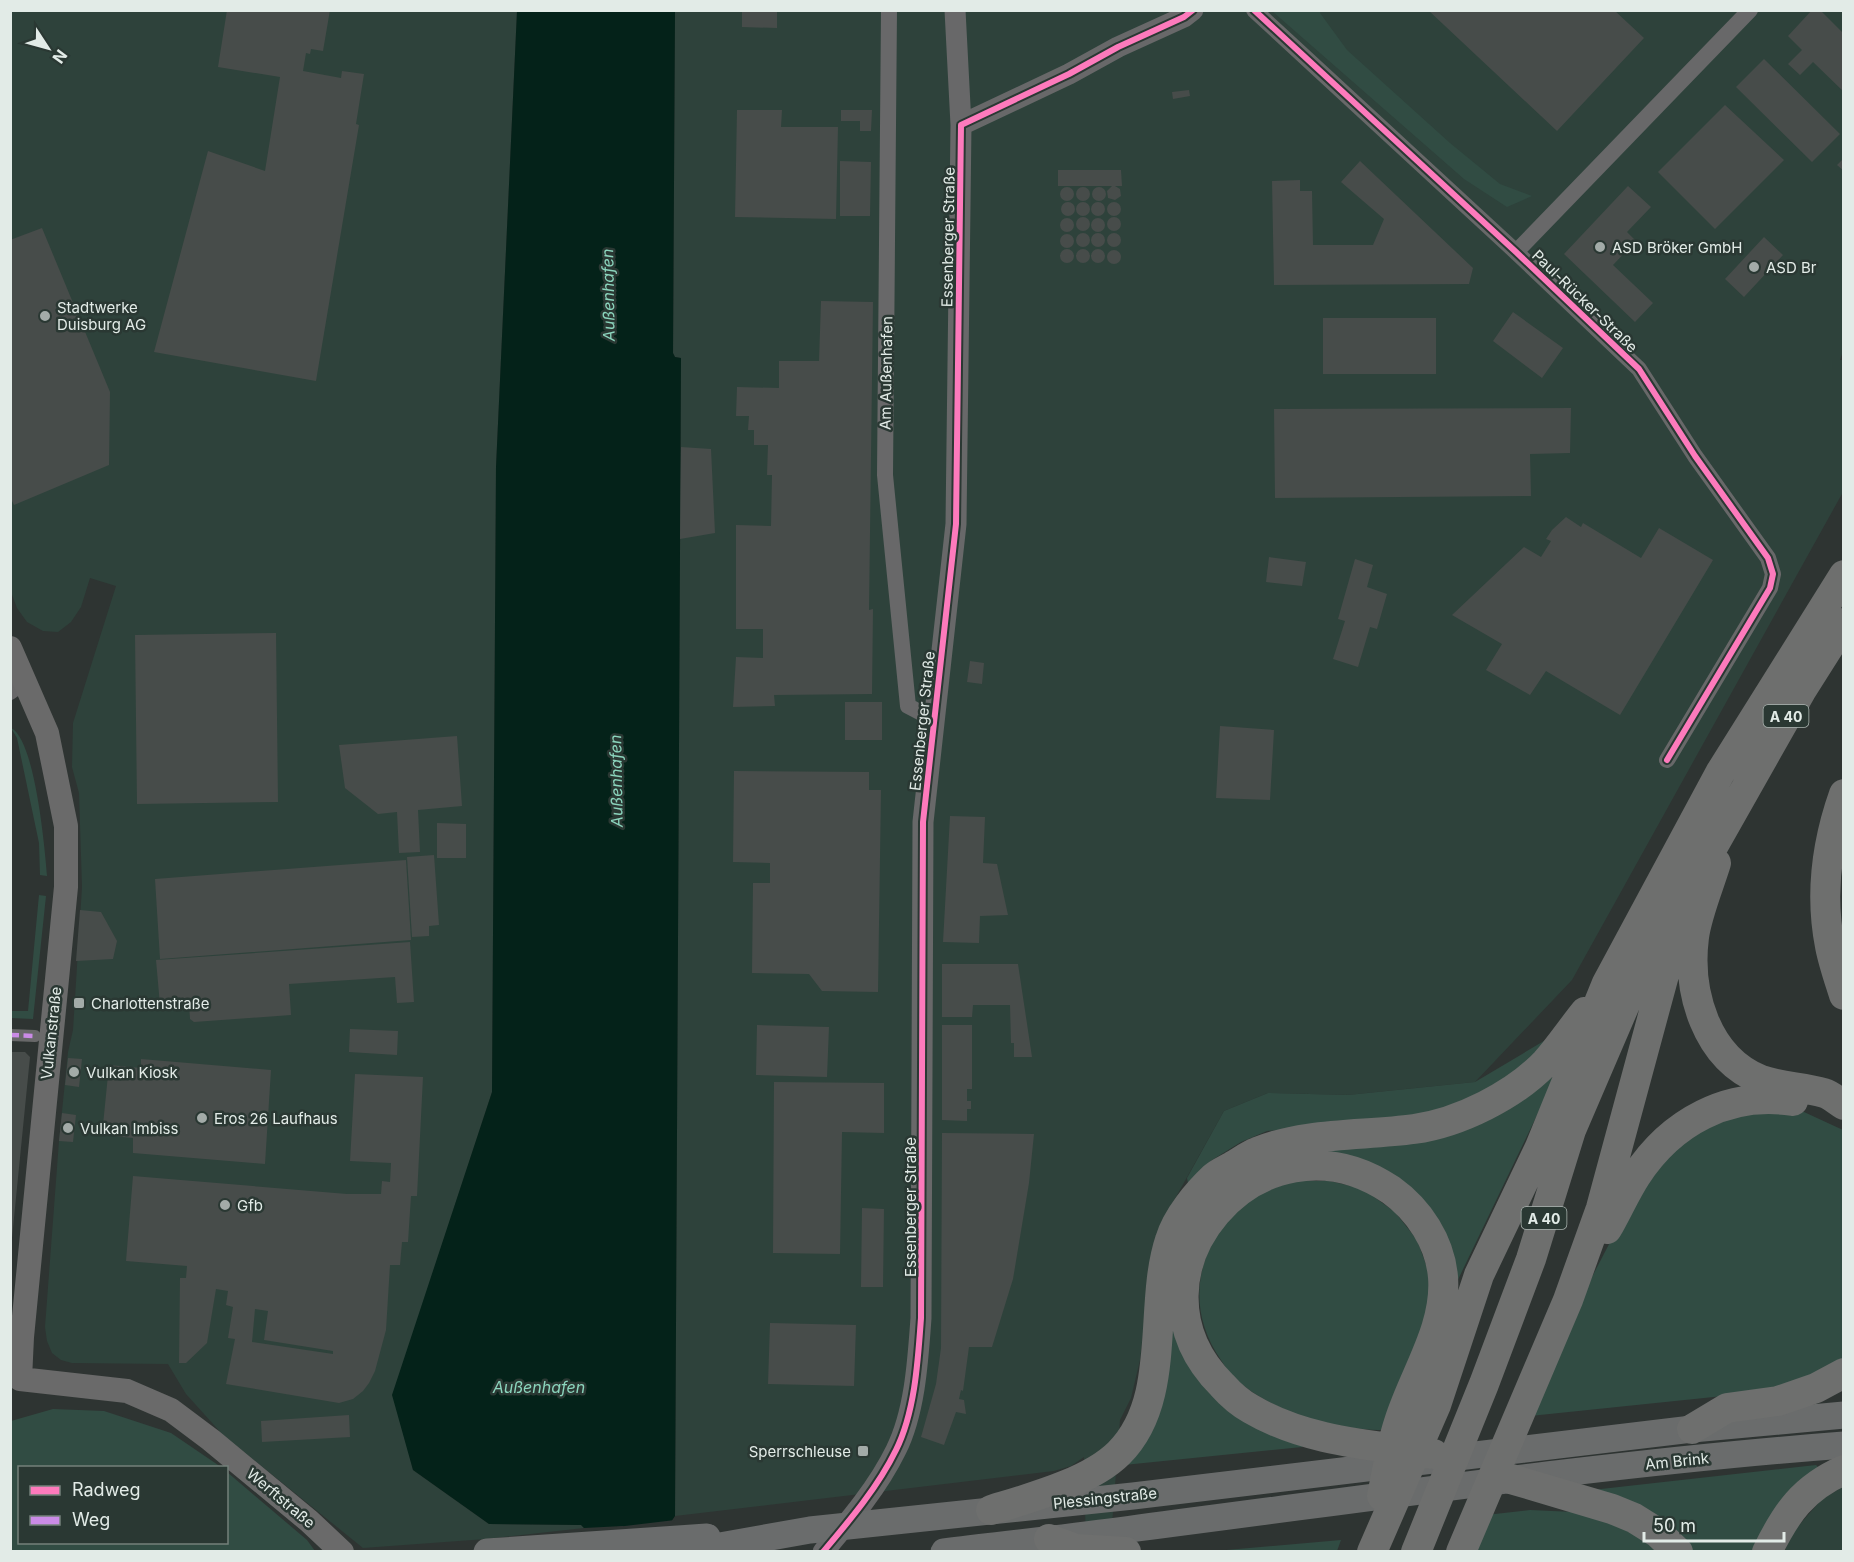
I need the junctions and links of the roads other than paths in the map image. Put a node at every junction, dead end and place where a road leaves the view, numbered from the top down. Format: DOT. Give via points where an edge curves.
graph roads {
  1 [pos="889,10"];
  2 [pos="955,10"];
  3 [pos="1193,10"];
  4 [pos="1254,10"];
  5 [pos="1750,10"];
  6 [pos="961,125"];
  7 [pos="1516,252"];
  8 [pos="1844,574"];
  9 [pos="1844,623"];
  10 [pos="10,648"];
  11 [pos="18,687"];
  12 [pos="933,719"];
  13 [pos="1667,760"];
  14 [pos="1844,794"];
  15 [pos="1731,811"];
  16 [pos="1686,891"];
  17 [pos="1607,983"];
  18 [pos="1844,995"];
  19 [pos="10,1035"];
  20 [pos="35,1036"];
  21 [pos="1844,1104"];
  22 [pos="1844,1119"];
  23 [pos="1568,1300"];
  24 [pos="1844,1373"];
  25 [pos="15,1382"];
  26 [pos="1844,1415"];
  27 [pos="1692,1429"];
  28 [pos="1844,1444"];
  29 [pos="1369,1457"];
  30 [pos="1449,1457"];
  31 [pos="1844,1470"];
  32 [pos="1511,1479"];
  33 [pos="992,1510"];
  34 [pos="1049,1539"];
  35 [pos="1131,1540"];
  36 [pos="816,1541"];
  37 [pos="342,1551"];
  38 [pos="487,1551"];
  39 [pos="686,1551"];
  40 [pos="944,1551"];
  41 [pos="1370,1551"];
  42 [pos="1416,1551"];
  43 [pos="1461,1551"];
  44 [pos="1678,1551"];
  45 [pos="1767,1551"];
  1 -- 12 [label="street, Am Außenhafen" via="885,475 908,706"];
  2 -- 6 [label="street, Essenberger Straße"];
  3 -- 6 [label="street"];
  4 -- 7 [label="street, Paul-Rücker-Straße"];
  5 -- 7 [label="street, Paul-Rücker-Straße"];
  6 -- 12 [label="street, Essenberger Straße" via="956,524"];
  7 -- 13 [label="street, Paul-Rücker-Straße" via="1639,369 1768,558 1773,574 1770,588"];
  8 -- 17 [label="highway, A 40" via="1720,773"];
  9 -- 15 [label="highway, A 40"];
  10 -- 11 [label="main road, Vulkanstraße"];
  11 -- 25 [label="main road, Vulkanstraße" via="47,733 57,773 66,826 66,887"];
  12 -- 36 [label="street, Essenberger Straße" via="923,822 921,1318 917,1372 897,1449 861,1506"];
  14 -- 18 [label="highway" via="1835,819 1824,884 1830,945"];
  15 -- 16 [label="highway, A 40"];
  15 -- 21 [label="highway" via="1694,936 1692,974 1702,1015 1714,1040 1734,1064 1762,1080 1826,1094"];
  16 -- 23 [label="highway" via="1601,1208"];
  16 -- 42 [label="highway, A 40" via="1629,995 1571,1130 1531,1259"];
  17 -- 33 [label="highway" via="1545,1063 1509,1093 1464,1116 1417,1129 1292,1141 1257,1152 1215,1176 1188,1208 1170,1238 1159,1309 1157,1354 1142,1417 1127,1443 1090,1473"];
  17 -- 41 [label="highway, A 40" via="1540,1147 1479,1275 1436,1405"];
  19 -- 20 [label="street"];
  22 -- 23 [label="highway" via="1805,1102 1773,1098 1744,1100 1695,1117 1655,1151 1636,1176"];
  23 -- 43 [label="highway"];
  24 -- 27 [label="highway" via="1778,1401 1727,1408"];
  25 -- 37 [label="main road, Werftstraße" via="127,1391 171,1410"];
  26 -- 27 [label="highway, Am Brink"];
  27 -- 30 [label="highway, Am Brink"];
  28 -- 32 [label="highway, Am Brink"];
  29 -- 30 [label="highway"];
  29 -- 33 [label="highway, Plessingstraße" via="1133,1496"];
  29 -- 41 [label="highway" via="1249,1408 1207,1370 1192,1343 1185,1317 1185,1289 1188,1264 1198,1238 1220,1206 1238,1191 1284,1169 1335,1166 1379,1182 1403,1199 1419,1217 1434,1241 1443,1276 1442,1311 1399,1422"];
  31 -- 45 [label="highway" via="1806,1493 1783,1519"];
  32 -- 35 [label="highway" via="1352,1499"];
  32 -- 44 [label="highway" via="1634,1518"];
  33 -- 36 [label="highway, Plessingstraße"];
  34 -- 35 [label="highway" via="1076,1549"];
  34 -- 40 [label="highway"];
  36 -- 38 [label="highway"];
  36 -- 39 [label="highway, Plessingstraße"];
}
